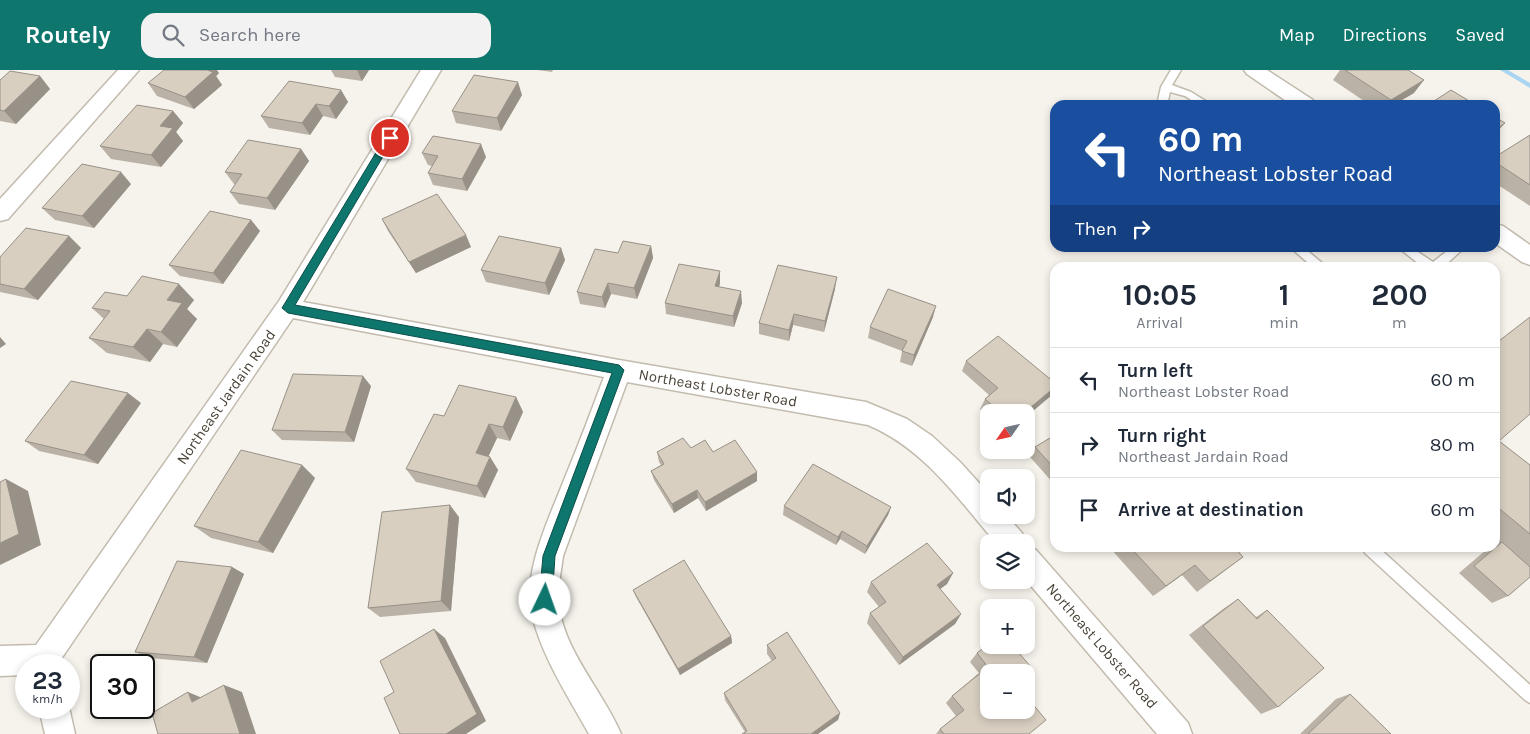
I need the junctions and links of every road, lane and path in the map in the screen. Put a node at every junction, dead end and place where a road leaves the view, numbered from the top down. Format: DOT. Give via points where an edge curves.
graph roads {
  1 [pos="129,70"];
  2 [pos="430,70"];
  3 [pos="1176,70"];
  4 [pos="1254,70"];
  5 [pos="1166,87"];
  6 [pos="1163,100"];
  7 [pos="1198,100"];
  8 [pos="1299,100"];
  9 [pos="0,214"];
  10 [pos="1500,235"];
  11 [pos="1302,252"];
  12 [pos="1411,252"];
  13 [pos="1453,252"];
  14 [pos="1530,256"];
  15 [pos="1315,262"];
  16 [pos="1425,262"];
  17 [pos="1440,262"];
  18 [pos="288,308"];
  19 [pos="619,370"];
  20 [pos="1005,534"];
  21 [pos="1374,552"];
  22 [pos="1035,569"];
  23 [pos="50,654"];
  24 [pos="0,662"];
  25 [pos="15,662"];
  26 [pos="1530,695"];
  27 [pos="57,719"];
  28 [pos="60,734"];
  29 [pos="606,734"];
  30 [pos="1177,734"];
  1 -- 9 [label="street"];
  2 -- 18 [label="street, Northeast Jardain Road"];
  3 -- 5 [label="lane"];
  4 -- 8 [label="street"];
  5 -- 6 [label="lane"];
  5 -- 7 [label="lane"];
  10 -- 14 [label="street"];
  11 -- 15 [label="lane"];
  12 -- 16 [label="lane"];
  13 -- 17 [label="lane"];
  18 -- 19 [label="street, Northeast Lobster Road"];
  18 -- 23 [label="street, Northeast Jardain Road"];
  19 -- 20 [label="street, Northeast Lobster Road" via="866,413 887,421 926,446"];
  19 -- 29 [label="street" via="549,556 545,588 546,612 557,644"];
  21 -- 26 [label="lane"];
  22 -- 30 [label="street, Northeast Lobster Road"];
  24 -- 25 [label="street"];
  27 -- 28 [label="street"];
}
